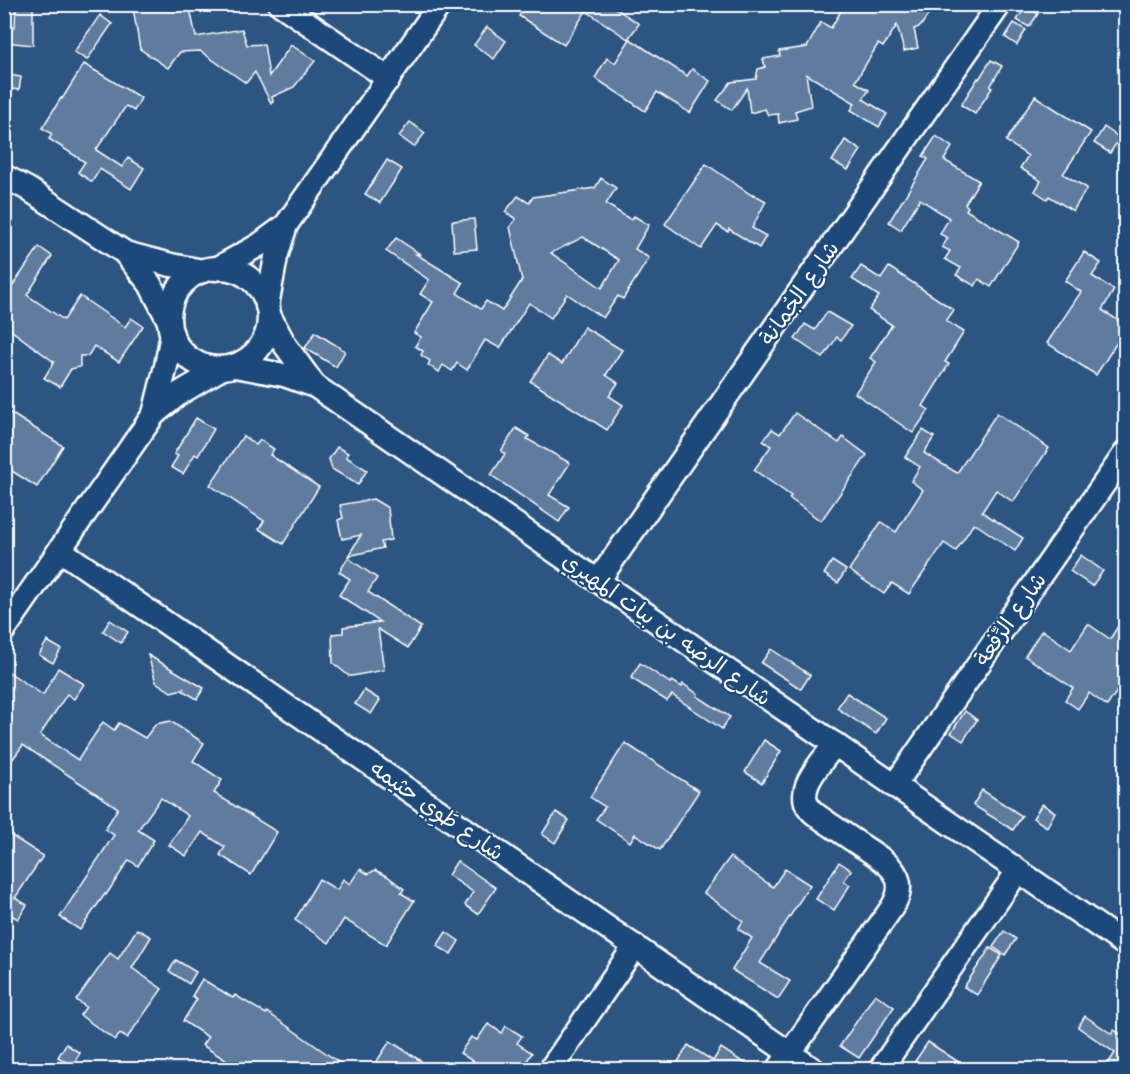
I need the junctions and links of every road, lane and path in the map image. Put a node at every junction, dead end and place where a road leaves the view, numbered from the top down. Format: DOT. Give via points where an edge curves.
graph roads {
  1 [pos="280,4"];
  2 [pos="440,4"];
  3 [pos="1000,4"];
  4 [pos="389,79"];
  5 [pos="4,176"];
  6 [pos="286,225"];
  7 [pos="124,252"];
  8 [pos="210,270"];
  9 [pos="268,311"];
  10 [pos="171,328"];
  11 [pos="229,367"];
  12 [pos="315,386"];
  13 [pos="154,414"];
  14 [pos="1125,452"];
  15 [pos="60,550"];
  16 [pos="598,581"];
  17 [pos="4,630"];
  18 [pos="835,744"];
  19 [pos="894,786"];
  20 [pos="1018,871"];
  21 [pos="1125,945"];
  22 [pos="635,946"];
  23 [pos="784,1061"];
  24 [pos="549,1070"];
  25 [pos="814,1070"];
  26 [pos="880,1070"];
  1 -- 4 [label="street"];
  2 -- 4 [label="street"];
  3 -- 16 [label="street, شارع الجُمانة"];
  4 -- 6 [label="street"];
  5 -- 7 [label="street"];
  6 -- 8 [label="street" via="252,249"];
  6 -- 9 [label="street" via="276,257"];
  7 -- 8 [label="street" via="171,265"];
  7 -- 10 [label="street" via="150,284"];
  8 -- 9 [label="street" via="227,269 248,278 257,286"];
  8 -- 10 [label="street" via="187,281 174,296"];
  9 -- 11 [label="street" via="264,341 247,360"];
  9 -- 12 [label="street, شارع الرضه بن بيات المهيري" via="290,352"];
  10 -- 11 [label="street" via="186,356 203,365"];
  10 -- 13 [label="street"];
  11 -- 12 [label="street, شارع الرضه بن بيات المهيري" via="284,375"];
  11 -- 13 [label="street" via="186,389"];
  12 -- 16 [label="street, شارع الرضه بن بيات المهيري"];
  13 -- 15 [label="street"];
  14 -- 19 [label="street, شارع الرِّفعة"];
  15 -- 17 [label="street"];
  15 -- 22 [label="street, شارع طَوِي حثيمه"];
  16 -- 18 [label="street, شارع الرضه بن بيات المهيري"];
  18 -- 19 [label="street, شارع الرضه بن بيات المهيري"];
  18 -- 23 [label="street" via="807,784 806,806 890,865 898,879 898,895"];
  19 -- 20 [label="street, شارع الرضه بن بيات المهيري"];
  20 -- 21 [label="street, شارع الرضه بن بيات المهيري"];
  20 -- 26 [label="street"];
  22 -- 23 [label="street, شارع طَوِي حثيمه"];
  22 -- 24 [label="street"];
  23 -- 25 [label="street, شارع طَوِي حثيمه"];
}
